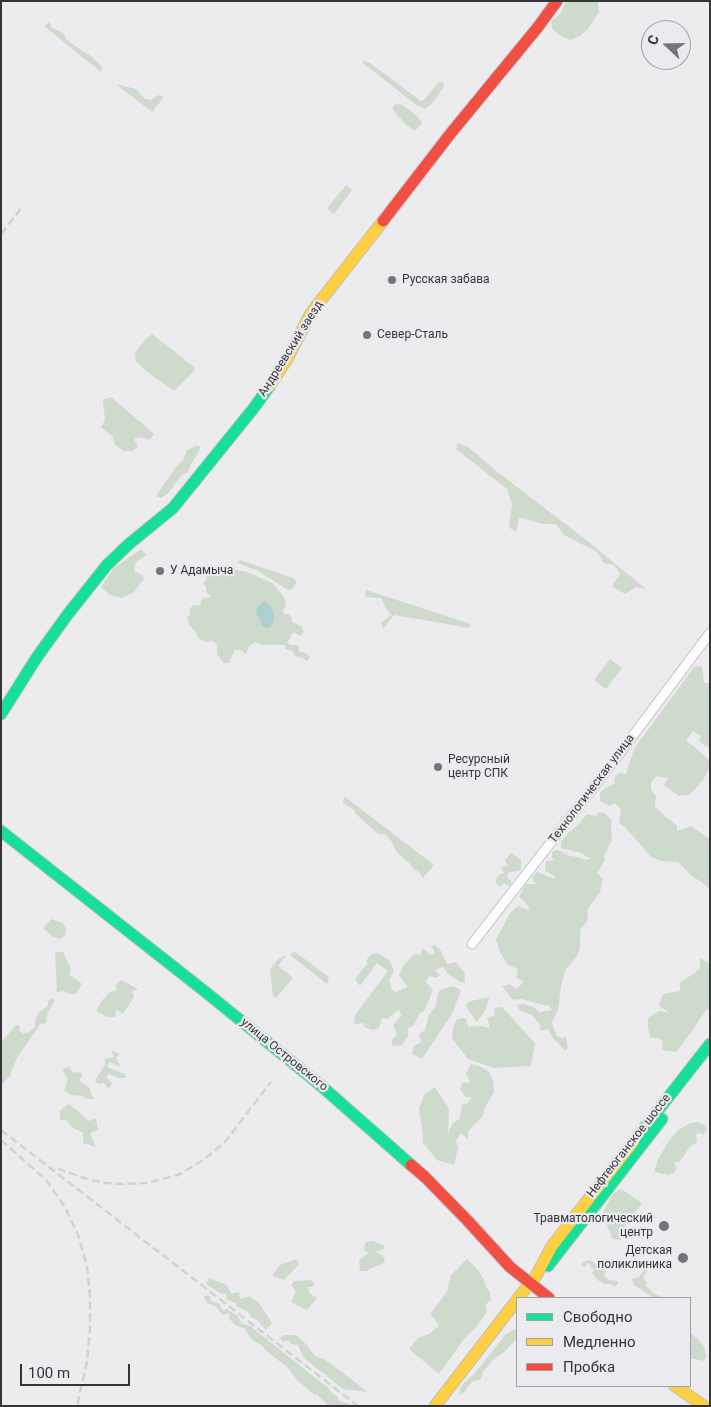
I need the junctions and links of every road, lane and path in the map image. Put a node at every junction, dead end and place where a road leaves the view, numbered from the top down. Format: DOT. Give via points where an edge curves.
graph roads {
  1 [pos="556,1"];
  2 [pos="710,632"];
  3 [pos="1,714"];
  4 [pos="1,831"];
  5 [pos="472,944"];
  6 [pos="710,1044"];
  7 [pos="710,1058"];
  8 [pos="533,1279"];
  9 [pos="520,1297"];
  10 [pos="548,1297"];
  11 [pos="516,1302"];
  12 [pos="676,1387"];
  13 [pos="436,1406"];
  14 [pos="704,1406"];
  1 -- 3 [label="main road, Андреевский заезд" via="310,313 282,367 248,415 172,508 107,565 48,642"];
  2 -- 5 [label="street, Технологическая улица"];
  4 -- 8 [label="main road, улица Островского" via="326,1089 425,1177 510,1267"];
  6 -- 8 [label="main road, Нефтеюганское шоссе" via="552,1246"];
  7 -- 8 [label="main road, Нефтеюганское шоссе" via="551,1263"];
  8 -- 9 [label="main road, Нефтеюганское шоссе"];
  8 -- 10 [label="main road, улица Островского"];
  11 -- 13 [label="main road, Нефтеюганское шоссе"];
  12 -- 14 [label="main road"];
}
